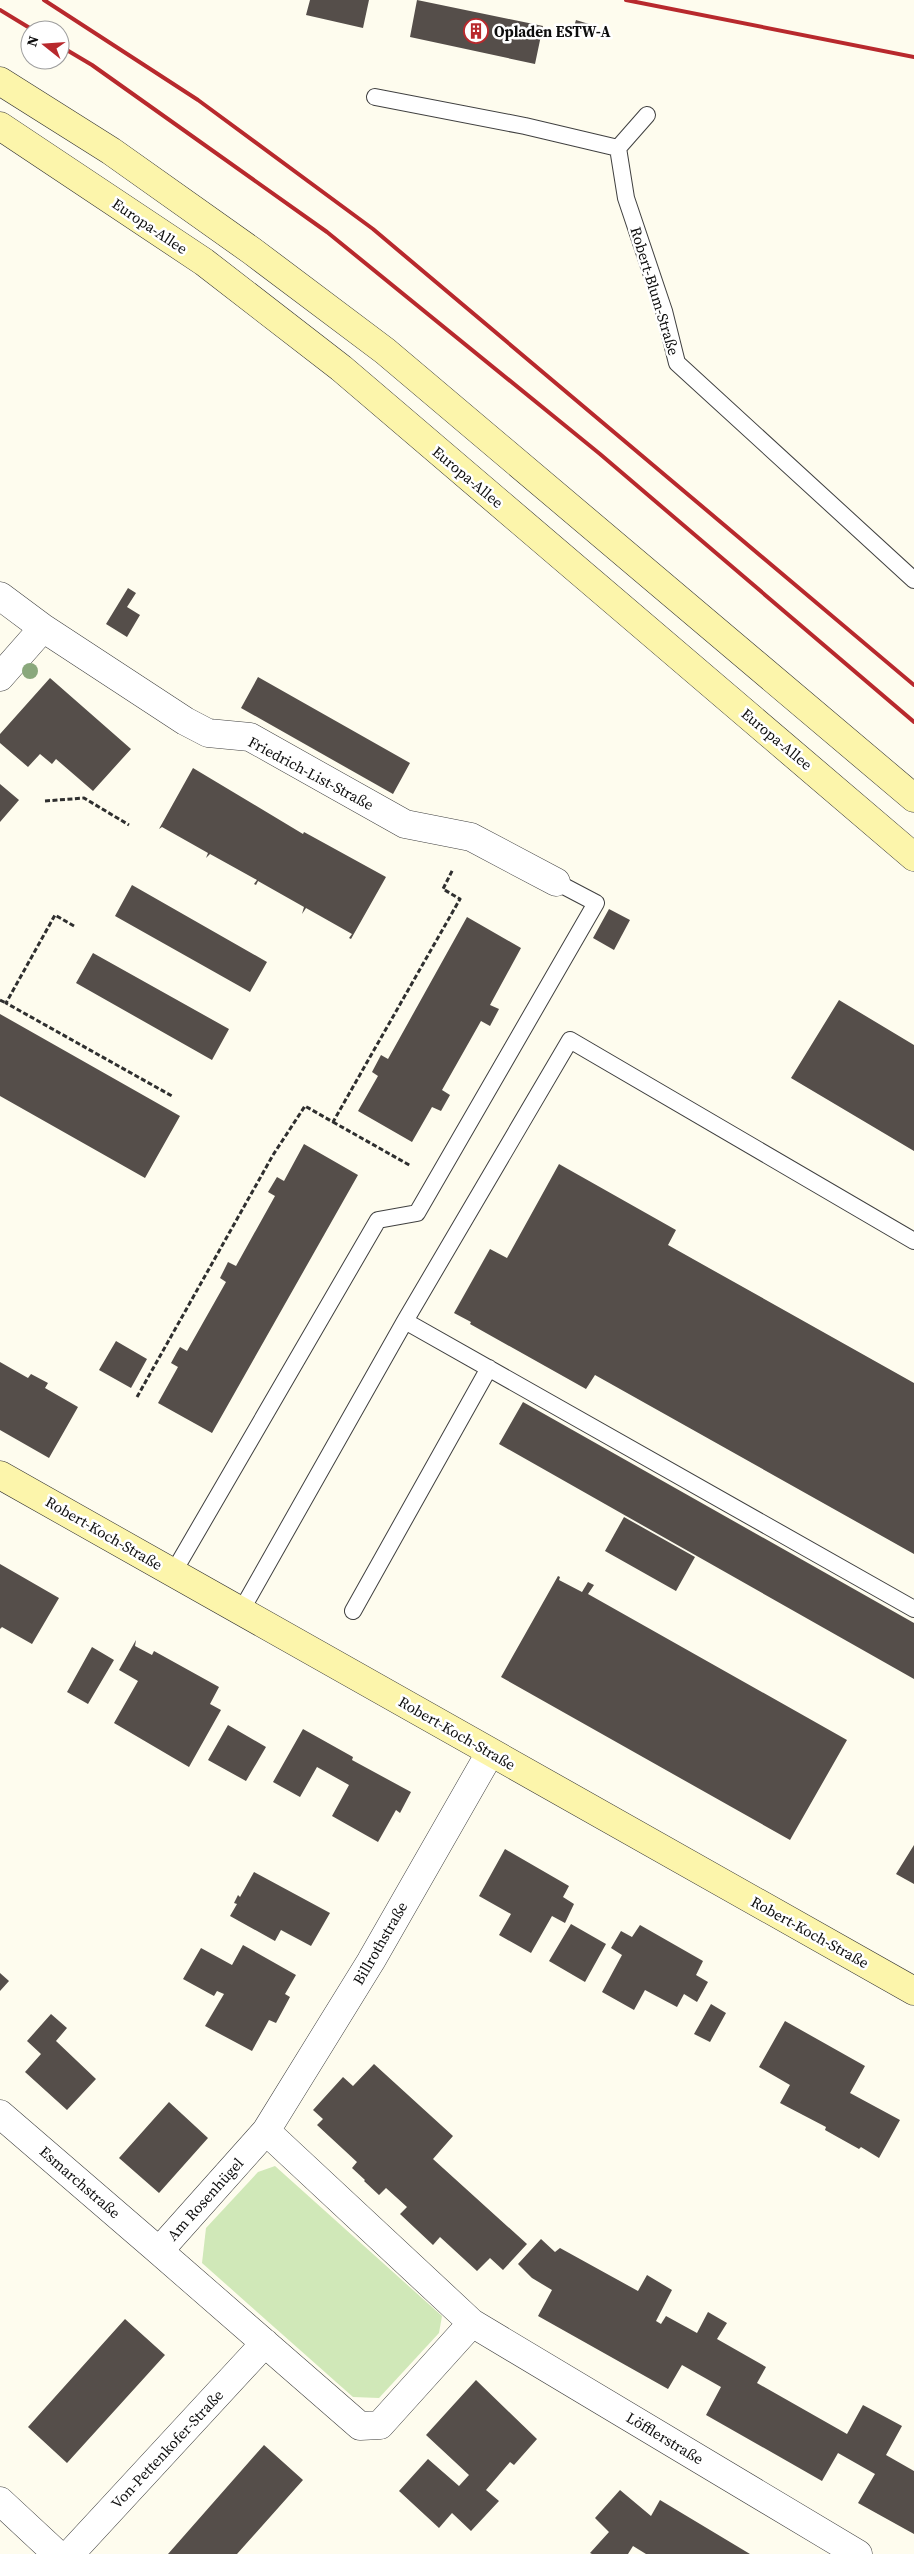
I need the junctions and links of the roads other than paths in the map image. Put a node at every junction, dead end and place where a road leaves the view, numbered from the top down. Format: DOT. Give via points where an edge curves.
graph roads {
  1 [pos="0,81"];
  2 [pos="375,97"];
  3 [pos="647,115"];
  4 [pos="0,126"];
  5 [pos="618,148"];
  6 [pos="914,580"];
  7 [pos="0,596"];
  8 [pos="43,628"];
  9 [pos="0,677"];
  10 [pos="914,798"];
  11 [pos="914,857"];
  12 [pos="556,882"];
  13 [pos="914,1241"];
  14 [pos="405,1321"];
  15 [pos="489,1368"];
  16 [pos="0,1475"];
  17 [pos="173,1573"];
  18 [pos="914,1610"];
  19 [pos="241,1611"];
  20 [pos="353,1611"];
  21 [pos="490,1753"];
  22 [pos="914,1991"];
  23 [pos="0,2114"];
  24 [pos="266,2131"];
  25 [pos="159,2251"];
  26 [pos="472,2323"];
  27 [pos="265,2343"];
  28 [pos="0,2501"];
  29 [pos="57,2554"];
  30 [pos="70,2554"];
  31 [pos="858,2554"];
  1 -- 10 [label="main road" via="111,151 385,351"];
  2 -- 5 [label="lane" via="526,126"];
  3 -- 5 [label="lane"];
  4 -- 11 [label="main road, Europa-Allee" via="204,262 341,368"];
  5 -- 6 [label="lane, Robert-Blum-Straße" via="626,198 664,311 677,363"];
  7 -- 8 [label="street, Friedrich-List-Straße"];
  8 -- 9 [label="street"];
  8 -- 12 [label="street, Friedrich-List-Straße" via="208,733 250,737 405,824 471,837"];
  12 -- 17 [label="lane" via="596,903 417,1213 378,1220"];
  13 -- 14 [label="lane" via="570,1040"];
  14 -- 15 [label="lane"];
  14 -- 19 [label="lane"];
  15 -- 18 [label="lane"];
  15 -- 20 [label="lane"];
  16 -- 17 [label="main road, Robert-Koch-Straße"];
  17 -- 19 [label="main road, Robert-Koch-Straße"];
  19 -- 21 [label="main road, Robert-Koch-Straße"];
  21 -- 22 [label="main road, Robert-Koch-Straße"];
  21 -- 24 [label="street, Billrothstraße" via="371,1961"];
  23 -- 25 [label="street, Esmarchstraße"];
  24 -- 25 [label="street, Am Rosenhügel"];
  24 -- 26 [label="street"];
  25 -- 27 [label="street, Am Rosenhügel"];
  26 -- 27 [label="street, Am Rosenhügel" via="380,2425 360,2426"];
  26 -- 31 [label="street, Löfflerstraße"];
  27 -- 30 [label="street, Von-Pettenkofer-Straße"];
  28 -- 29 [label="street"];
}
